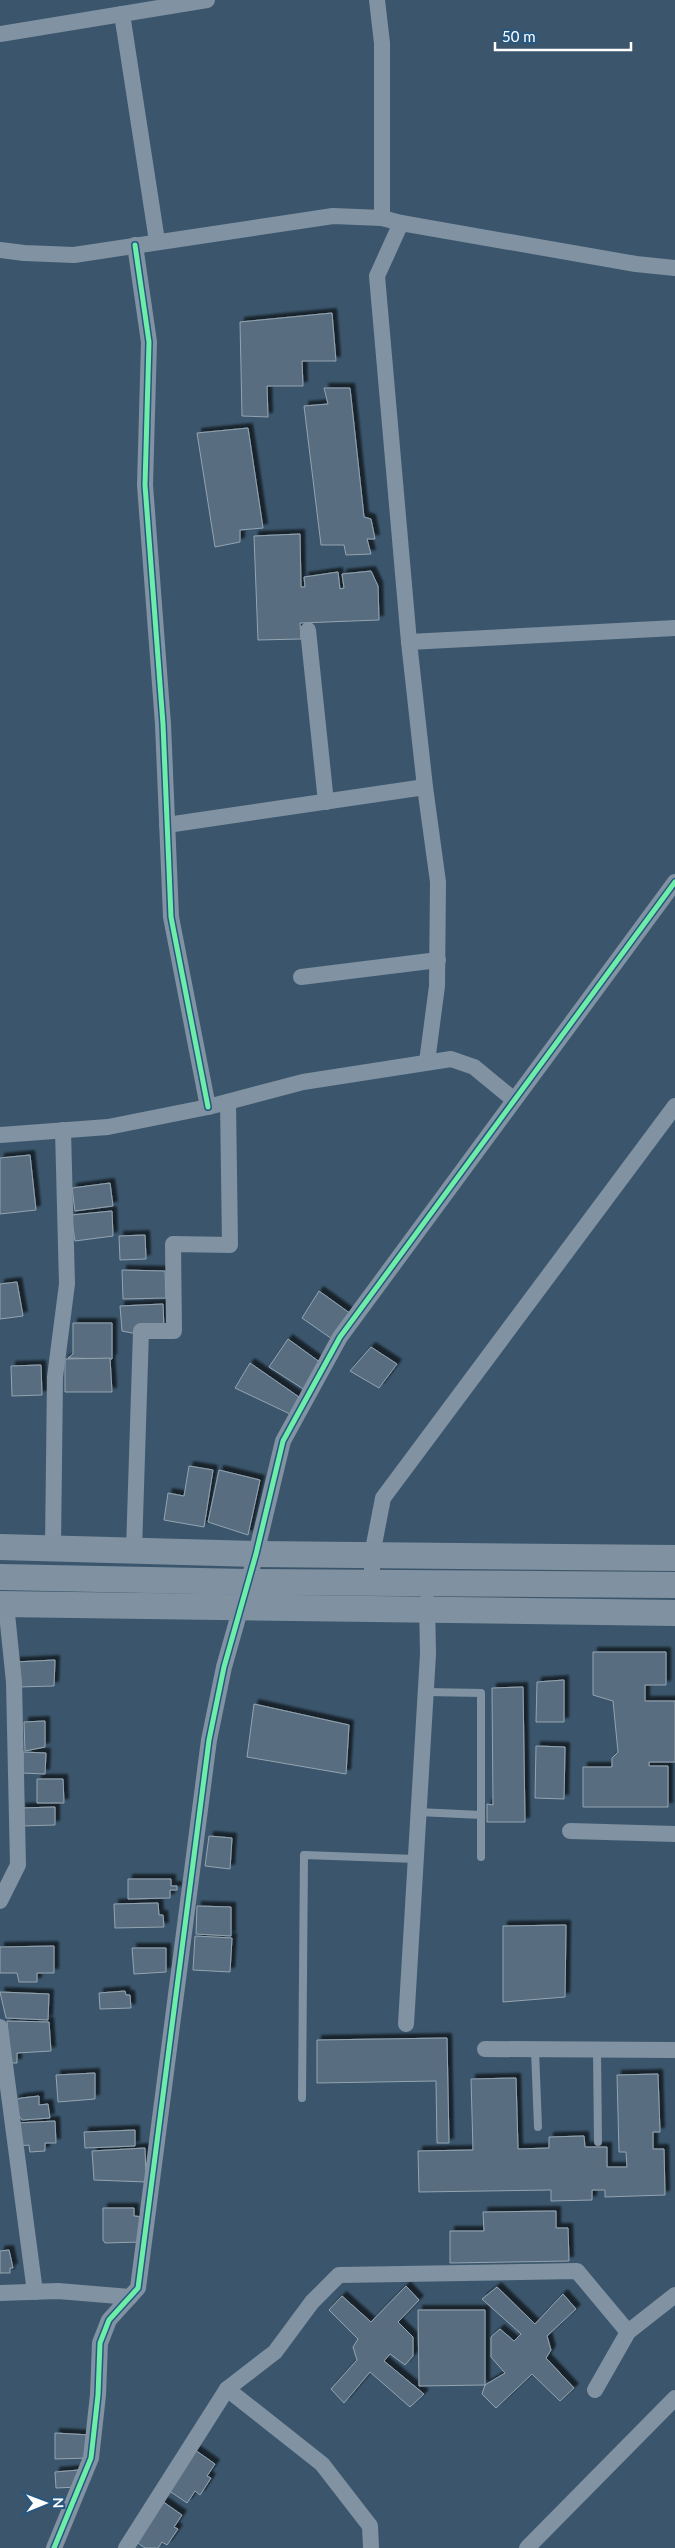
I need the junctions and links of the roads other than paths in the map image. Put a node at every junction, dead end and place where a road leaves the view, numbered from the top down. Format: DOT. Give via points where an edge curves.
graph roads {
  1 [pos="207,0"];
  2 [pos="377,0"];
  3 [pos="122,14"];
  4 [pos="0,34"];
  5 [pos="382,218"];
  6 [pos="401,223"];
  7 [pos="157,241"];
  8 [pos="135,245"];
  9 [pos="0,250"];
  10 [pos="675,268"];
  11 [pos="675,628"];
  12 [pos="308,630"];
  13 [pos="409,642"];
  14 [pos="424,787"];
  15 [pos="326,802"];
  16 [pos="167,825"];
  17 [pos="675,882"];
  18 [pos="438,960"];
  19 [pos="301,977"];
  20 [pos="428,1062"];
  21 [pos="513,1099"];
  22 [pos="228,1102"];
  23 [pos="675,1106"];
  24 [pos="208,1107"];
  25 [pos="63,1130"];
  26 [pos="0,1135"];
  27 [pos="0,1547"];
  28 [pos="53,1547"];
  29 [pos="134,1550"];
  30 [pos="256,1554"];
  31 [pos="372,1555"];
  32 [pos="675,1558"];
  33 [pos="0,1577"];
  34 [pos="248,1582"];
  35 [pos="372,1584"];
  36 [pos="426,1584"];
  37 [pos="675,1585"];
  38 [pos="3,1604"];
  39 [pos="240,1607"];
  40 [pos="428,1610"];
  41 [pos="675,1613"];
  42 [pos="7,1682"];
  43 [pos="426,1692"];
  44 [pos="418,1812"];
  45 [pos="480,1815"];
  46 [pos="570,1831"];
  47 [pos="675,1834"];
  48 [pos="481,1857"];
  49 [pos="416,1859"];
  50 [pos="0,1901"];
  51 [pos="406,2024"];
  52 [pos="0,2027"];
  53 [pos="485,2050"];
  54 [pos="535,2050"];
  55 [pos="597,2050"];
  56 [pos="675,2050"];
  57 [pos="302,2098"];
  58 [pos="538,2127"];
  59 [pos="598,2142"];
  60 [pos="35,2292"];
  61 [pos="0,2293"];
  62 [pos="675,2295"];
  63 [pos="130,2297"];
  64 [pos="628,2332"];
  65 [pos="227,2389"];
  66 [pos="595,2390"];
  67 [pos="675,2398"];
  68 [pos="54,2548"];
  69 [pos="126,2548"];
  70 [pos="371,2548"];
  71 [pos="527,2548"];
  1 -- 3 [label="street"];
  2 -- 5 [label="street" via="382,43"];
  3 -- 4 [label="street"];
  3 -- 7 [label="street"];
  5 -- 6 [label="street"];
  5 -- 7 [label="street" via="333,216"];
  6 -- 10 [label="street"];
  6 -- 13 [label="street" via="376,276"];
  7 -- 8 [label="street"];
  8 -- 9 [label="street" via="74,255"];
  8 -- 16 [label="street" via="149,342 144,485 163,724"];
  11 -- 13 [label="street"];
  12 -- 15 [label="street"];
  13 -- 14 [label="street"];
  14 -- 15 [label="street"];
  14 -- 18 [label="street" via="438,882"];
  15 -- 16 [label="street"];
  16 -- 24 [label="street" via="171,917"];
  17 -- 21 [label="street"];
  18 -- 19 [label="street"];
  18 -- 20 [label="street"];
  20 -- 21 [label="street" via="451,1059 474,1068"];
  20 -- 22 [label="street" via="303,1082"];
  21 -- 30 [label="street" via="340,1337 282,1441"];
  22 -- 24 [label="street"];
  22 -- 29 [label="street" via="230,1244 173,1244 174,1331 142,1331"];
  23 -- 31 [label="street" via="383,1498"];
  24 -- 25 [label="street" via="108,1127"];
  25 -- 26 [label="street"];
  25 -- 28 [label="street" via="67,1284 54,1377"];
  27 -- 28 [label="highway"];
  28 -- 29 [label="highway"];
  29 -- 30 [label="highway"];
  30 -- 31 [label="highway"];
  30 -- 34 [label="street"];
  31 -- 32 [label="highway"];
  31 -- 35 [label="street"];
  33 -- 34 [label="highway"];
  34 -- 35 [label="highway"];
  34 -- 39 [label="street"];
  35 -- 36 [label="highway"];
  36 -- 37 [label="highway"];
  36 -- 40 [label="street"];
  38 -- 39 [label="highway"];
  38 -- 42 [label="street"];
  39 -- 40 [label="highway"];
  39 -- 63 [label="street" via="209,1740 138,2288"];
  40 -- 41 [label="highway"];
  40 -- 43 [label="street"];
  42 -- 50 [label="street" via="18,1865"];
  43 -- 44 [label="street"];
  43 -- 45 [label="lane" via="480,1692"];
  44 -- 45 [label="lane"];
  44 -- 49 [label="street"];
  45 -- 48 [label="lane"];
  46 -- 47 [label="street"];
  49 -- 51 [label="street"];
  49 -- 57 [label="lane" via="304,1855"];
  52 -- 60 [label="street"];
  53 -- 54 [label="street"];
  54 -- 55 [label="street"];
  54 -- 58 [label="lane"];
  55 -- 56 [label="street"];
  55 -- 59 [label="lane"];
  60 -- 61 [label="street"];
  60 -- 63 [label="street"];
  62 -- 64 [label="street"];
  63 -- 68 [label="street" via="109,2320 100,2343 91,2458"];
  64 -- 65 [label="street" via="577,2271 338,2275 312,2302 276,2352"];
  64 -- 66 [label="street"];
  65 -- 69 [label="street"];
  65 -- 70 [label="street" via="322,2464 370,2526"];
  67 -- 71 [label="street"];
}
